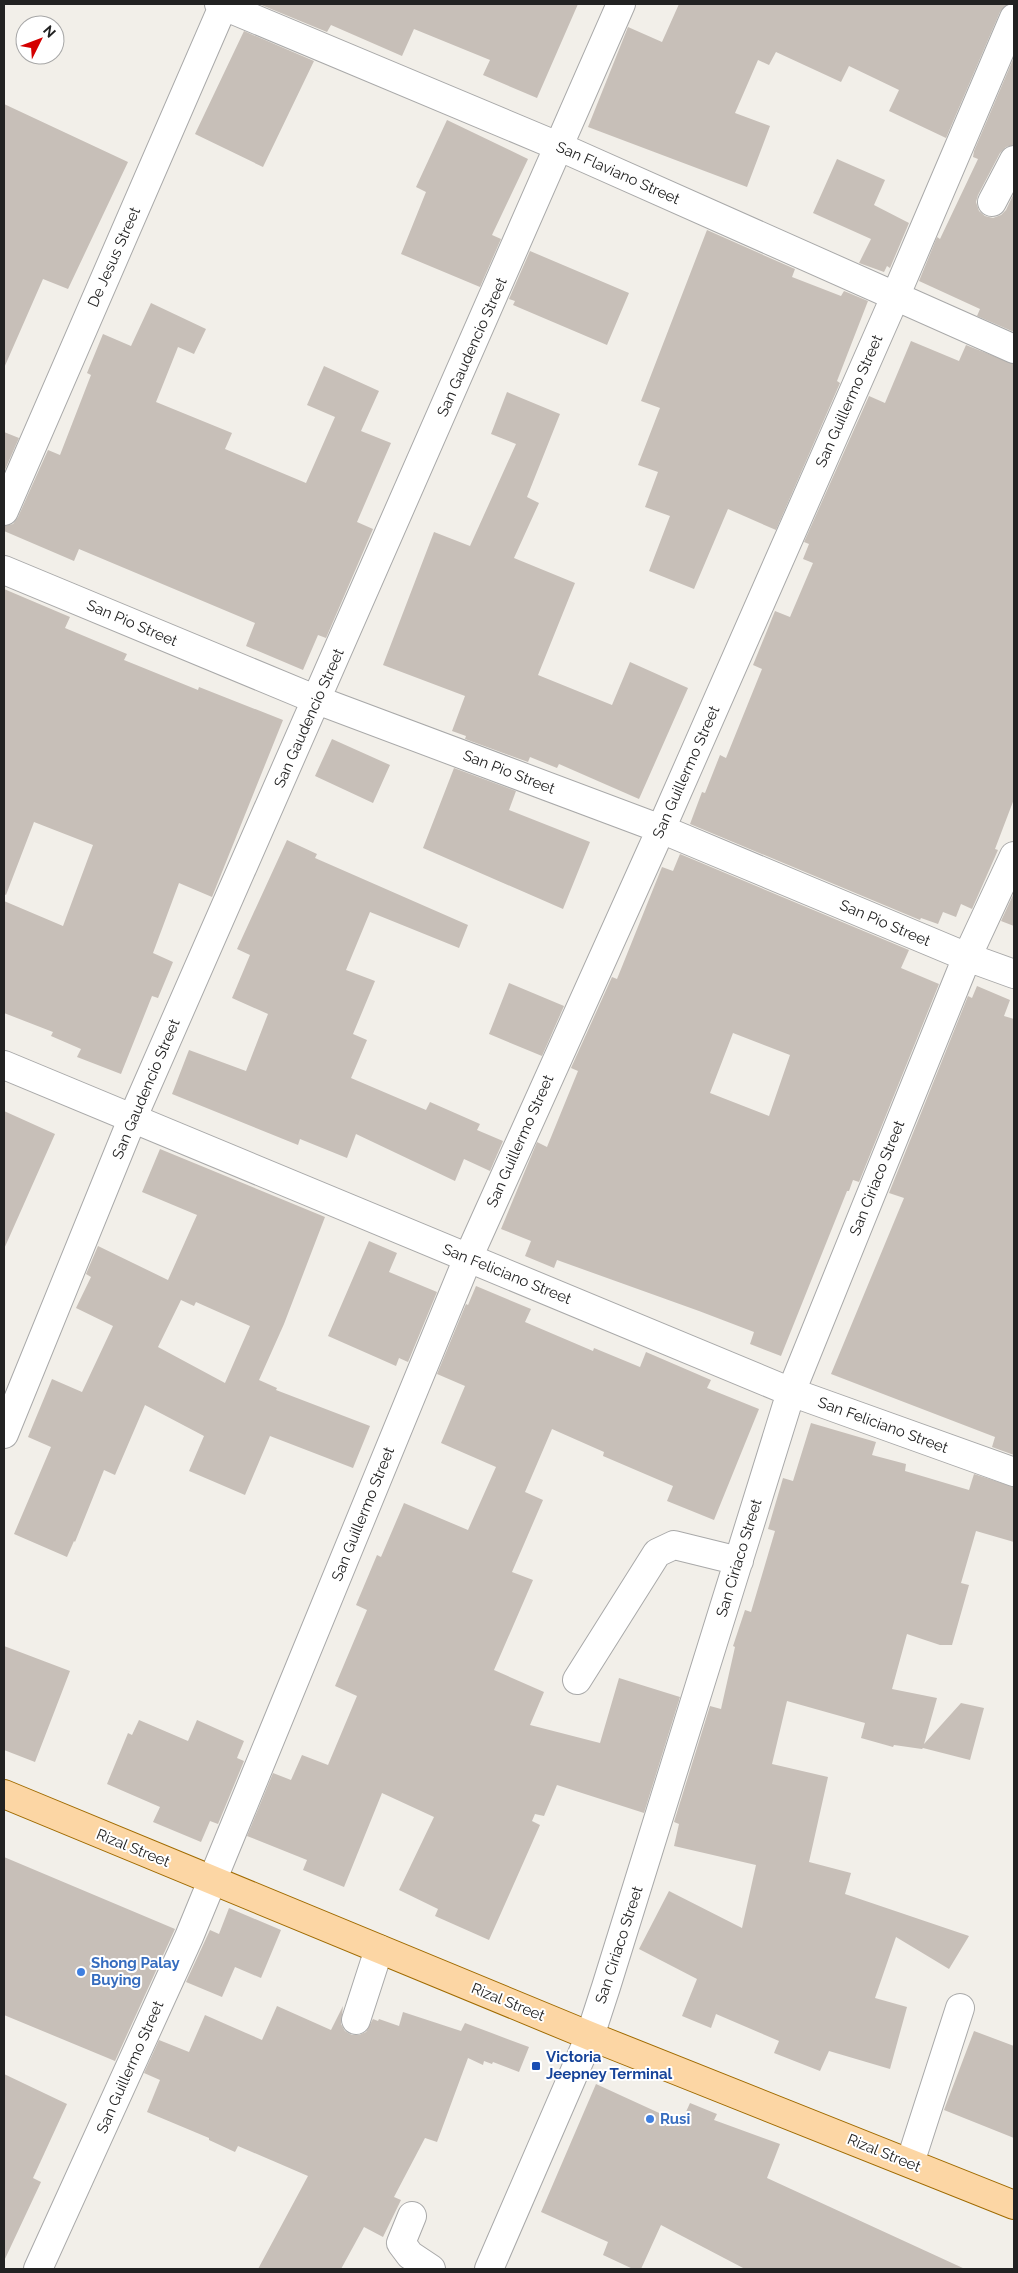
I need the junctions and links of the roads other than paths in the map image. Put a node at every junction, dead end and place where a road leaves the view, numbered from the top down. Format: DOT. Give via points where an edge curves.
graph roads {
  1 [pos="222,4"];
  2 [pos="621,4"];
  3 [pos="1014,18"];
  4 [pos="560,147"];
  5 [pos="1014,160"];
  6 [pos="992,202"];
  7 [pos="895,297"];
  8 [pos="1014,349"];
  9 [pos="4,511"];
  10 [pos="4,570"];
  11 [pos="317,700"];
  12 [pos="661,829"];
  13 [pos="1014,856"];
  14 [pos="967,957"];
  15 [pos="1014,974"];
  16 [pos="4,1065"];
  17 [pos="133,1117"];
  18 [pos="468,1258"];
  19 [pos="791,1392"];
  20 [pos="4,1434"];
  21 [pos="1014,1472"];
  22 [pos="738,1561"];
  23 [pos="577,1680"];
  24 [pos="4,1794"];
  25 [pos="213,1881"];
  26 [pos="379,1949"];
  27 [pos="960,2008"];
  28 [pos="356,2020"];
  29 [pos="590,2036"];
  30 [pos="910,2163"];
  31 [pos="1014,2205"];
  32 [pos="412,2216"];
  33 [pos="38,2269"];
  34 [pos="431,2269"];
  35 [pos="489,2269"];
  1 -- 4 [label="street, San Flaviano Street"];
  1 -- 9 [label="street, De Jesus Street"];
  2 -- 4 [label="street, San Gaudencio Street"];
  3 -- 7 [label="street, San Guillermo Street"];
  4 -- 7 [label="street, San Flaviano Street"];
  4 -- 11 [label="street, San Gaudencio Street"];
  5 -- 6 [label="street"];
  7 -- 8 [label="street, San Flaviano Street"];
  7 -- 12 [label="street, San Guillermo Street"];
  10 -- 11 [label="street, San Pio Street"];
  11 -- 12 [label="street, San Pio Street"];
  11 -- 17 [label="street, San Gaudencio Street"];
  12 -- 14 [label="street, San Pio Street"];
  12 -- 18 [label="street, San Guillermo Street"];
  13 -- 14 [label="street, San Ciriaco Street"];
  14 -- 15 [label="street, San Pio Street"];
  14 -- 19 [label="street, San Ciriaco Street"];
  16 -- 17 [label="street, San Feliciano Street"];
  17 -- 18 [label="street, San Feliciano Street"];
  17 -- 20 [label="street, San Gaudencio Street"];
  18 -- 19 [label="street, San Feliciano Street"];
  18 -- 25 [label="street, San Guillermo Street"];
  19 -- 21 [label="street, San Feliciano Street"];
  19 -- 22 [label="street, San Ciriaco Street"];
  22 -- 23 [label="street" via="674,1545 657,1553"];
  22 -- 29 [label="street, San Ciriaco Street"];
  24 -- 25 [label="main road, Rizal Street"];
  25 -- 26 [label="main road, Rizal Street"];
  25 -- 33 [label="street, San Guillermo Street"];
  26 -- 28 [label="street"];
  26 -- 29 [label="main road, Rizal Street"];
  27 -- 30 [label="street"];
  29 -- 30 [label="main road, Rizal Street"];
  29 -- 35 [label="street, San Ciriaco Street"];
  30 -- 31 [label="main road, Rizal Street"];
  32 -- 34 [label="street" via="402,2243 410,2255"];
}
